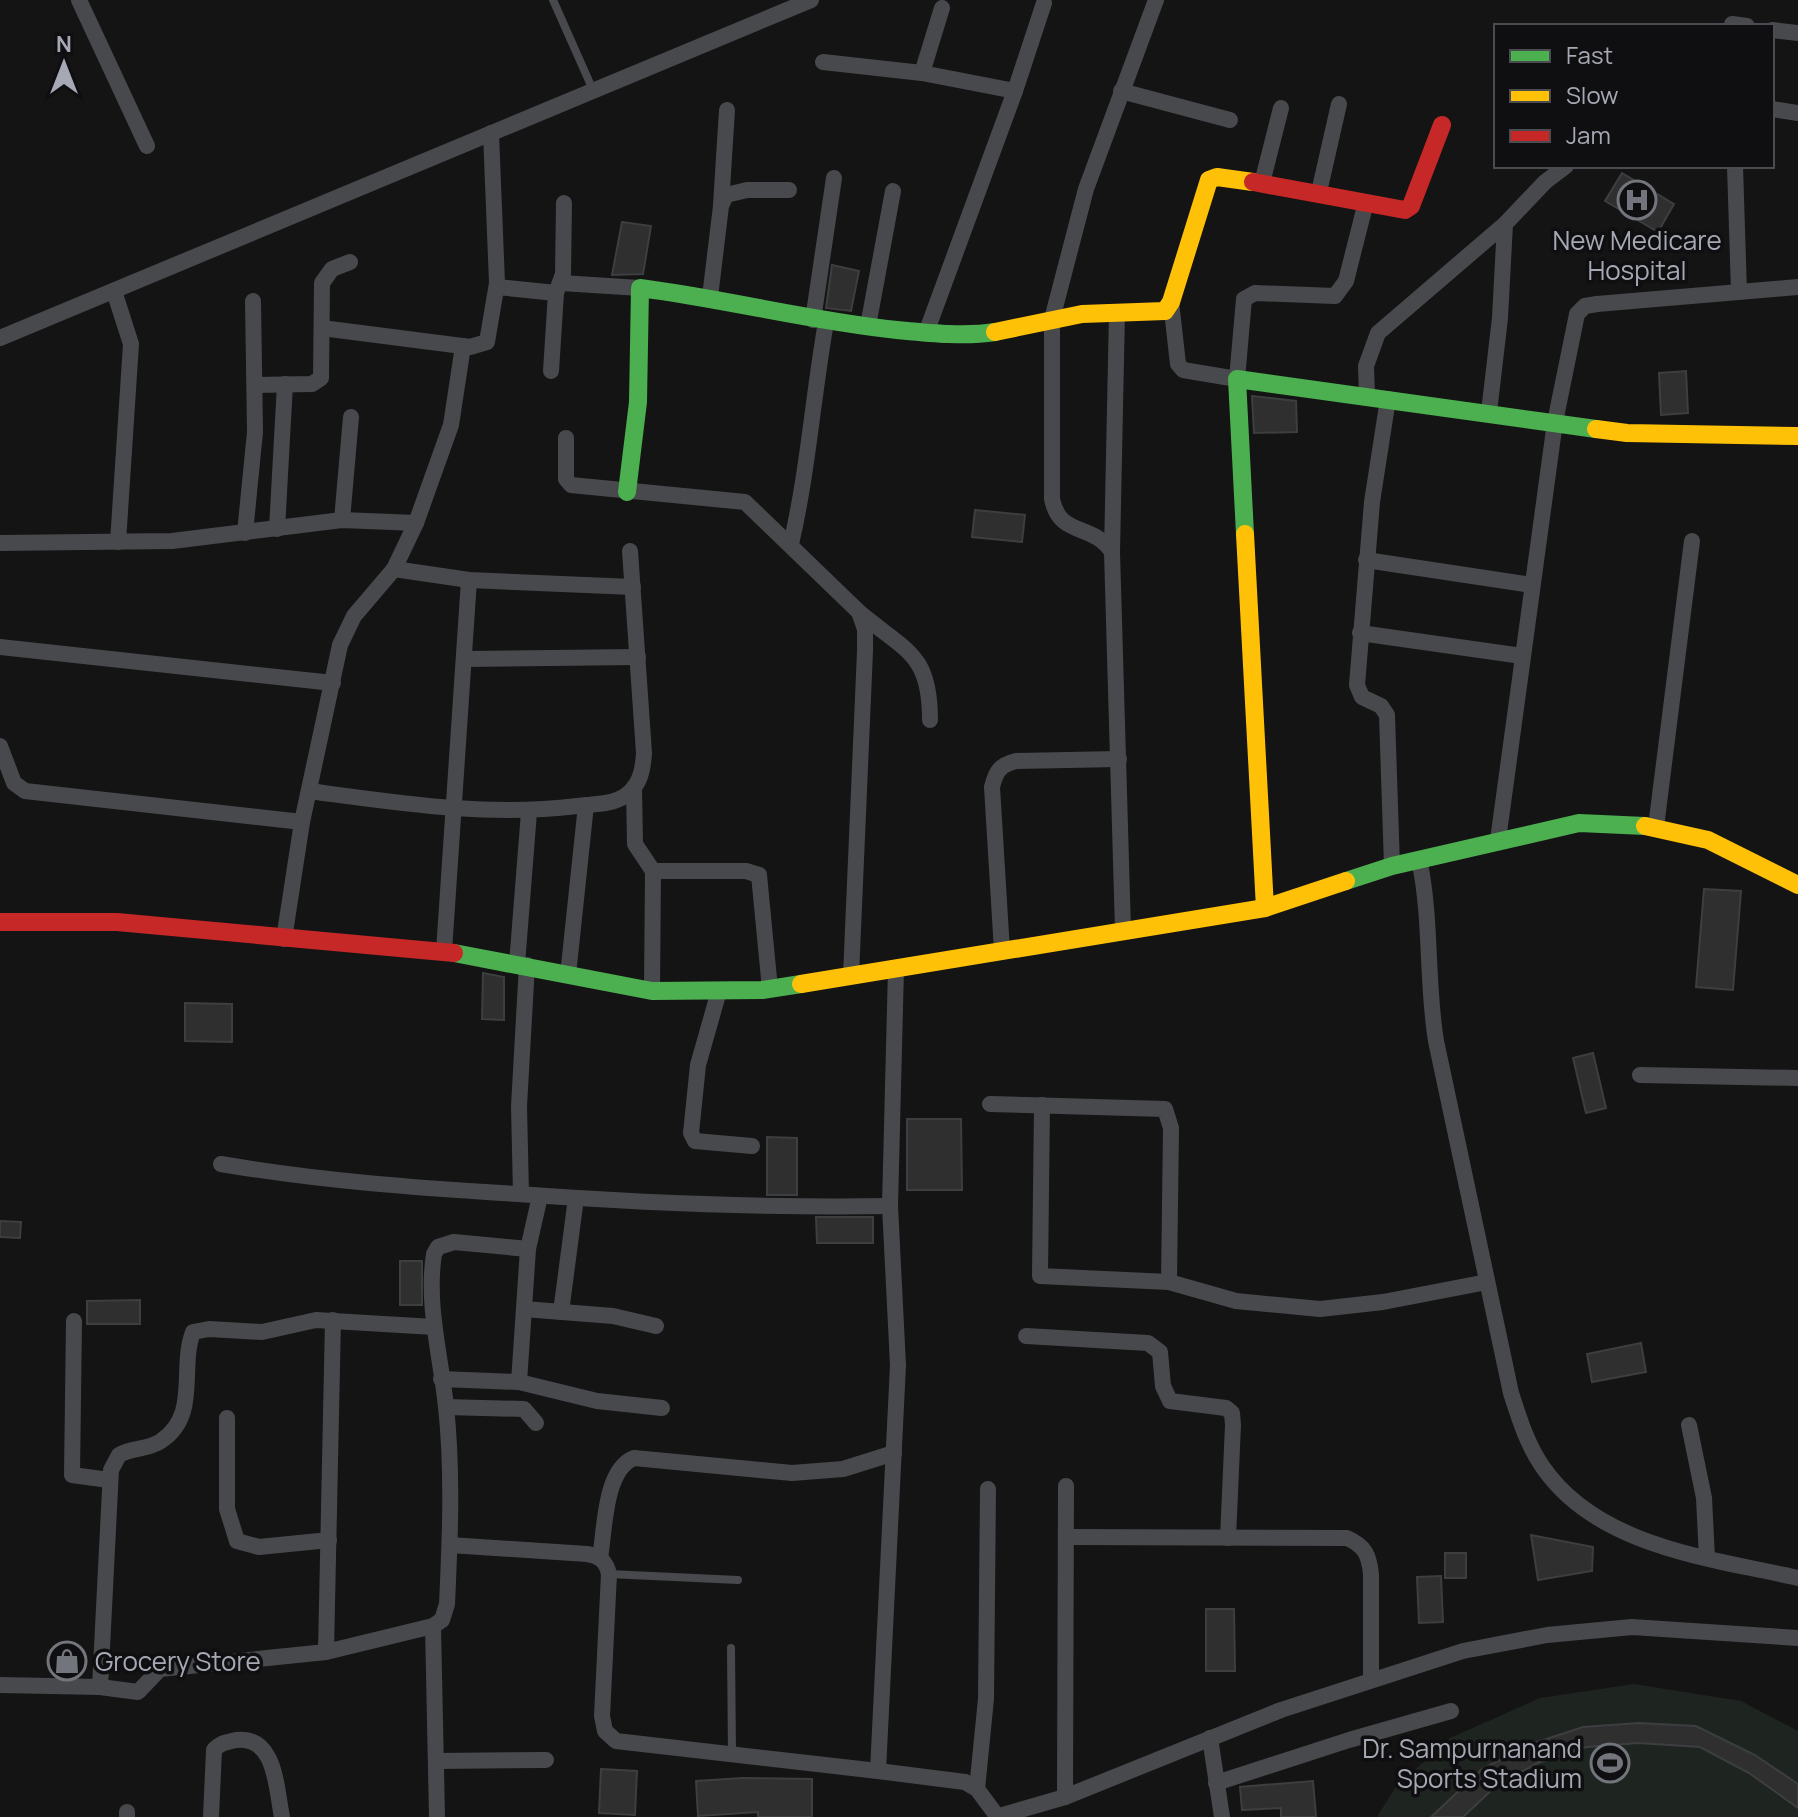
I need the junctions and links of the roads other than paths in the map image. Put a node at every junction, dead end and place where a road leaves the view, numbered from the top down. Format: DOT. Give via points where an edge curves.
graph roads {
  1 [pos="79,0"];
  2 [pos="553,0"];
  3 [pos="811,0"];
  4 [pos="1156,0"];
  5 [pos="1044,3"];
  6 [pos="942,8"];
  7 [pos="1774,30"];
  8 [pos="1798,33"];
  9 [pos="823,62"];
  10 [pos="922,73"];
  11 [pos="593,91"];
  12 [pos="1015,91"];
  13 [pos="1121,91"];
  14 [pos="1339,104"];
  15 [pos="1281,108"];
  16 [pos="1774,109"];
  17 [pos="727,110"];
  18 [pos="1798,113"];
  19 [pos="1230,120"];
  20 [pos="1442,125"];
  21 [pos="491,133"];
  22 [pos="147,146"];
  23 [pos="1563,168"];
  24 [pos="1735,168"];
  25 [pos="834,178"];
  26 [pos="1262,183"];
  27 [pos="789,190"];
  28 [pos="893,191"];
  29 [pos="1319,192"];
  30 [pos="1366,202"];
  31 [pos="564,203"];
  32 [pos="721,206"];
  33 [pos="1505,224"];
  34 [pos="350,262"];
  35 [pos="497,287"];
  36 [pos="1798,287"];
  37 [pos="559,288"];
  38 [pos="640,288"];
  39 [pos="114,291"];
  40 [pos="1739,292"];
  41 [pos="710,297"];
  42 [pos="253,301"];
  43 [pos="1171,302"];
  44 [pos="1117,312"];
  45 [pos="1052,319"];
  46 [pos="819,321"];
  47 [pos="868,326"];
  48 [pos="322,328"];
  49 [pos="926,333"];
  50 [pos="0,338"];
  51 [pos="463,346"];
  52 [pos="551,371"];
  53 [pos="1237,379"];
  54 [pos="285,384"];
  55 [pos="255,385"];
  56 [pos="1367,396"];
  57 [pos="1388,399"];
  58 [pos="1489,412"];
  59 [pos="351,417"];
  60 [pos="1555,422"];
  61 [pos="1798,436"];
  62 [pos="566,438"];
  63 [pos="627,492"];
  64 [pos="342,520"];
  65 [pos="416,523"];
  66 [pos="277,529"];
  67 [pos="245,533"];
  68 [pos="1692,541"];
  69 [pos="118,542"];
  70 [pos="0,543"];
  71 [pos="791,544"];
  72 [pos="630,551"];
  73 [pos="1112,552"];
  74 [pos="1366,560"];
  75 [pos="394,569"];
  76 [pos="469,580"];
  77 [pos="1532,585"];
  78 [pos="633,587"];
  79 [pos="859,612"];
  80 [pos="1360,633"];
  81 [pos="0,647"];
  82 [pos="1522,656"];
  83 [pos="638,657"];
  84 [pos="464,659"];
  85 [pos="333,683"];
  86 [pos="930,720"];
  87 [pos="0,746"];
  88 [pos="1119,759"];
  89 [pos="634,787"];
  90 [pos="309,791"];
  91 [pos="586,805"];
  92 [pos="453,810"];
  93 [pos="529,812"];
  94 [pos="302,822"];
  95 [pos="1656,827"];
  96 [pos="1498,840"];
  97 [pos="1419,859"];
  98 [pos="1392,866"];
  99 [pos="653,871"];
  100 [pos="1798,885"];
  101 [pos="1265,908"];
  102 [pos="0,922"];
  103 [pos="1123,930"];
  104 [pos="284,939"];
  105 [pos="444,951"];
  106 [pos="1002,951"];
  107 [pos="522,964"];
  108 [pos="896,968"];
  109 [pos="568,975"];
  110 [pos="851,976"];
  111 [pos="770,989"];
  112 [pos="652,991"];
  113 [pos="719,991"];
  114 [pos="1640,1075"];
  115 [pos="1798,1078"];
  116 [pos="990,1104"];
  117 [pos="1042,1105"];
  118 [pos="752,1146"];
  119 [pos="221,1164"];
  120 [pos="521,1194"];
  121 [pos="540,1196"];
  122 [pos="576,1198"];
  123 [pos="890,1206"];
  124 [pos="528,1249"];
  125 [pos="1169,1282"];
  126 [pos="1487,1282"];
  127 [pos="524,1309"];
  128 [pos="561,1312"];
  129 [pos="333,1320"];
  130 [pos="74,1321"];
  131 [pos="656,1326"];
  132 [pos="434,1327"];
  133 [pos="1026,1336"];
  134 [pos="441,1379"];
  135 [pos="519,1382"];
  136 [pos="446,1407"];
  137 [pos="662,1408"];
  138 [pos="227,1418"];
  139 [pos="536,1423"];
  140 [pos="1689,1425"];
  141 [pos="894,1453"];
  142 [pos="109,1480"];
  143 [pos="1066,1486"];
  144 [pos="988,1489"];
  145 [pos="1067,1537"];
  146 [pos="1228,1538"];
  147 [pos="329,1540"];
  148 [pos="450,1545"];
  149 [pos="600,1558"];
  150 [pos="1707,1558"];
  151 [pos="609,1574"];
  152 [pos="1798,1578"];
  153 [pos="738,1580"];
  154 [pos="433,1626"];
  155 [pos="1798,1638"];
  156 [pos="731,1648"];
  157 [pos="326,1652"];
  158 [pos="1371,1679"];
  159 [pos="0,1685"];
  160 [pos="100,1687"];
  161 [pos="1451,1711"];
  162 [pos="1210,1738"];
  163 [pos="732,1755"];
  164 [pos="546,1760"];
  165 [pos="436,1761"];
  166 [pos="878,1771"];
  167 [pos="1216,1783"];
  168 [pos="977,1789"];
  169 [pos="1065,1797"];
  170 [pos="211,1817"];
  171 [pos="282,1817"];
  172 [pos="437,1817"];
  173 [pos="996,1817"];
  174 [pos="1222,1817"];
  1 -- 22 [label="street"];
  2 -- 11 [label="lane"];
  3 -- 11 [label="street"];
  4 -- 13 [label="street"];
  5 -- 12 [label="street"];
  6 -- 10 [label="street"];
  7 -- 8 [label="street"];
  9 -- 10 [label="street"];
  10 -- 12 [label="street"];
  11 -- 21 [label="street"];
  12 -- 49 [label="street"];
  13 -- 19 [label="street"];
  13 -- 45 [label="street" via="1086,189"];
  14 -- 29 [label="street"];
  15 -- 26 [label="street"];
  16 -- 18 [label="street"];
  17 -- 32 [label="street"];
  20 -- 30 [label="street" via="1411,206 1399,210"];
  21 -- 35 [label="street"];
  21 -- 39 [label="street"];
  23 -- 33 [label="street"];
  24 -- 40 [label="street"];
  25 -- 46 [label="street"];
  26 -- 29 [label="street"];
  26 -- 43 [label="street" via="1209,180"];
  27 -- 32 [label="street" via="732,192"];
  28 -- 47 [label="street"];
  29 -- 30 [label="street"];
  30 -- 53 [label="street" via="1346,281 1335,296 1255,293 1244,299"];
  31 -- 37 [label="street"];
  32 -- 41 [label="street"];
  33 -- 56 [label="street" via="1378,333 1366,366"];
  33 -- 58 [label="street"];
  34 -- 48 [label="street" via="332,269 322,283"];
  35 -- 37 [label="street"];
  35 -- 51 [label="street" via="487,342"];
  36 -- 40 [label="street"];
  37 -- 38 [label="street"];
  37 -- 52 [label="street"];
  38 -- 41 [label="street"];
  38 -- 63 [label="street" via="638,402"];
  39 -- 50 [label="street"];
  39 -- 69 [label="street" via="131,344"];
  40 -- 60 [label="street" via="1585,306 1572,326"];
  41 -- 46 [label="street"];
  42 -- 55 [label="street"];
  43 -- 44 [label="street" via="1156,313"];
  43 -- 53 [label="street" via="1183,370"];
  44 -- 45 [label="street"];
  44 -- 73 [label="street"];
  45 -- 49 [label="street" via="991,333"];
  45 -- 73 [label="street" via="1055,515 1066,526 1104,539"];
  46 -- 47 [label="street"];
  46 -- 71 [label="street" via="802,494"];
  47 -- 49 [label="street"];
  48 -- 51 [label="street"];
  48 -- 54 [label="street" via="321,378 317,383"];
  51 -- 65 [label="street" via="451,425"];
  53 -- 56 [label="street"];
  53 -- 101 [label="street"];
  54 -- 55 [label="street"];
  54 -- 66 [label="street"];
  55 -- 67 [label="street"];
  56 -- 57 [label="street"];
  57 -- 58 [label="street"];
  57 -- 74 [label="street"];
  58 -- 60 [label="street"];
  59 -- 64 [label="street"];
  60 -- 61 [label="street" via="1627,433"];
  60 -- 77 [label="street"];
  62 -- 63 [label="street" via="566,479 571,485"];
  63 -- 71 [label="street" via="745,502"];
  64 -- 65 [label="street"];
  64 -- 66 [label="street"];
  65 -- 75 [label="street"];
  66 -- 67 [label="street"];
  67 -- 69 [label="street"];
  68 -- 95 [label="street"];
  69 -- 70 [label="street"];
  71 -- 79 [label="street"];
  72 -- 78 [label="street"];
  73 -- 88 [label="street"];
  74 -- 77 [label="street"];
  74 -- 80 [label="street"];
  75 -- 76 [label="street"];
  75 -- 85 [label="street" via="354,616 340,645"];
  76 -- 78 [label="street"];
  76 -- 84 [label="street"];
  77 -- 82 [label="street"];
  78 -- 83 [label="street"];
  79 -- 86 [label="street" via="926,673"];
  79 -- 110 [label="street" via="865,651"];
  80 -- 82 [label="street"];
  80 -- 98 [label="street" via="1358,692 1387,715"];
  81 -- 85 [label="street"];
  82 -- 96 [label="street"];
  83 -- 84 [label="street"];
  83 -- 89 [label="street" via="644,753"];
  84 -- 92 [label="street"];
  85 -- 90 [label="street"];
  87 -- 94 [label="street" via="14,783 25,791"];
  88 -- 103 [label="street"];
  88 -- 106 [label="street" via="1016,761 1000,766 995,774"];
  89 -- 91 [label="street" via="614,802"];
  89 -- 99 [label="street" via="635,844"];
  90 -- 92 [label="street"];
  90 -- 94 [label="street"];
  91 -- 93 [label="street"];
  91 -- 109 [label="street"];
  92 -- 93 [label="street"];
  92 -- 105 [label="street"];
  93 -- 107 [label="street"];
  94 -- 104 [label="street"];
  95 -- 96 [label="street" via="1579,823"];
  95 -- 100 [label="street" via="1708,840"];
  96 -- 97 [label="street"];
  97 -- 98 [label="street"];
  97 -- 126 [label="street" via="1429,910 1430,1006"];
  98 -- 101 [label="street"];
  99 -- 111 [label="street" via="759,875"];
  99 -- 112 [label="street"];
  101 -- 103 [label="street"];
  102 -- 104 [label="street" via="117,922"];
  103 -- 106 [label="street"];
  104 -- 105 [label="street"];
  105 -- 107 [label="street"];
  106 -- 108 [label="street"];
  107 -- 109 [label="street"];
  107 -- 120 [label="street"];
  108 -- 110 [label="street"];
  108 -- 123 [label="street"];
  109 -- 112 [label="street"];
  110 -- 111 [label="street"];
  111 -- 113 [label="street"];
  112 -- 113 [label="street"];
  113 -- 118 [label="street" via="698,1065 691,1133 695,1141"];
  114 -- 115 [label="street"];
  116 -- 117 [label="street"];
  117 -- 125 [label="street" via="1165,1109 1171,1128"];
  117 -- 125 [label="street" via="1040,1276"];
  119 -- 120 [label="street" via="386,1187"];
  120 -- 121 [label="street"];
  121 -- 122 [label="street"];
  121 -- 124 [label="street"];
  122 -- 123 [label="street"];
  122 -- 128 [label="street"];
  123 -- 141 [label="street" via="898,1365"];
  124 -- 127 [label="street"];
  124 -- 132 [label="street" via="454,1242 438,1247 432,1266"];
  125 -- 126 [label="street" via="1236,1301 1320,1309"];
  126 -- 150 [label="street" via="1511,1393 1542,1467 1575,1501 1620,1531"];
  127 -- 128 [label="street"];
  127 -- 135 [label="street"];
  128 -- 131 [label="street"];
  129 -- 132 [label="street"];
  129 -- 142 [label="street" via="302,1321 262,1332 193,1332 186,1400 177,1428 152,1446 119,1455"];
  129 -- 147 [label="street"];
  130 -- 142 [label="street" via="72,1475"];
  132 -- 134 [label="street"];
  133 -- 146 [label="street" via="1148,1343 1160,1352 1170,1401 1232,1413"];
  134 -- 135 [label="street"];
  134 -- 136 [label="street"];
  135 -- 137 [label="street" via="597,1401"];
  136 -- 139 [label="street" via="524,1409"];
  136 -- 148 [label="street"];
  138 -- 147 [label="street" via="227,1509 237,1541 259,1547"];
  140 -- 150 [label="street" via="1707,1518"];
  141 -- 149 [label="street" via="843,1469 792,1473 628,1460 613,1485"];
  141 -- 166 [label="street"];
  142 -- 160 [label="street"];
  143 -- 145 [label="street"];
  144 -- 168 [label="street" via="986,1699"];
  145 -- 146 [label="street"];
  145 -- 169 [label="street"];
  146 -- 158 [label="street" via="1347,1538 1362,1545 1371,1574"];
  147 -- 157 [label="street"];
  148 -- 149 [label="street"];
  148 -- 154 [label="street" via="447,1604 442,1620"];
  149 -- 151 [label="street"];
  150 -- 152 [label="street"];
  151 -- 153 [label="lane"];
  151 -- 163 [label="street" via="605,1731 616,1741"];
  154 -- 157 [label="street"];
  154 -- 165 [label="street"];
  155 -- 158 [label="street" via="1632,1627 1589,1631 1463,1651"];
  156 -- 163 [label="lane"];
  157 -- 160 [label="street" via="160,1669 138,1692"];
  158 -- 162 [label="street"];
  159 -- 160 [label="street"];
  161 -- 167 [label="street"];
  162 -- 167 [label="street"];
  162 -- 169 [label="street"];
  163 -- 166 [label="street"];
  164 -- 165 [label="street"];
  165 -- 172 [label="street"];
  166 -- 168 [label="street" via="965,1782"];
  167 -- 174 [label="street"];
  168 -- 173 [label="street"];
  169 -- 173 [label="street"];
  170 -- 171 [label="street" via="214,1750 242,1740 257,1742 267,1752"];
}
